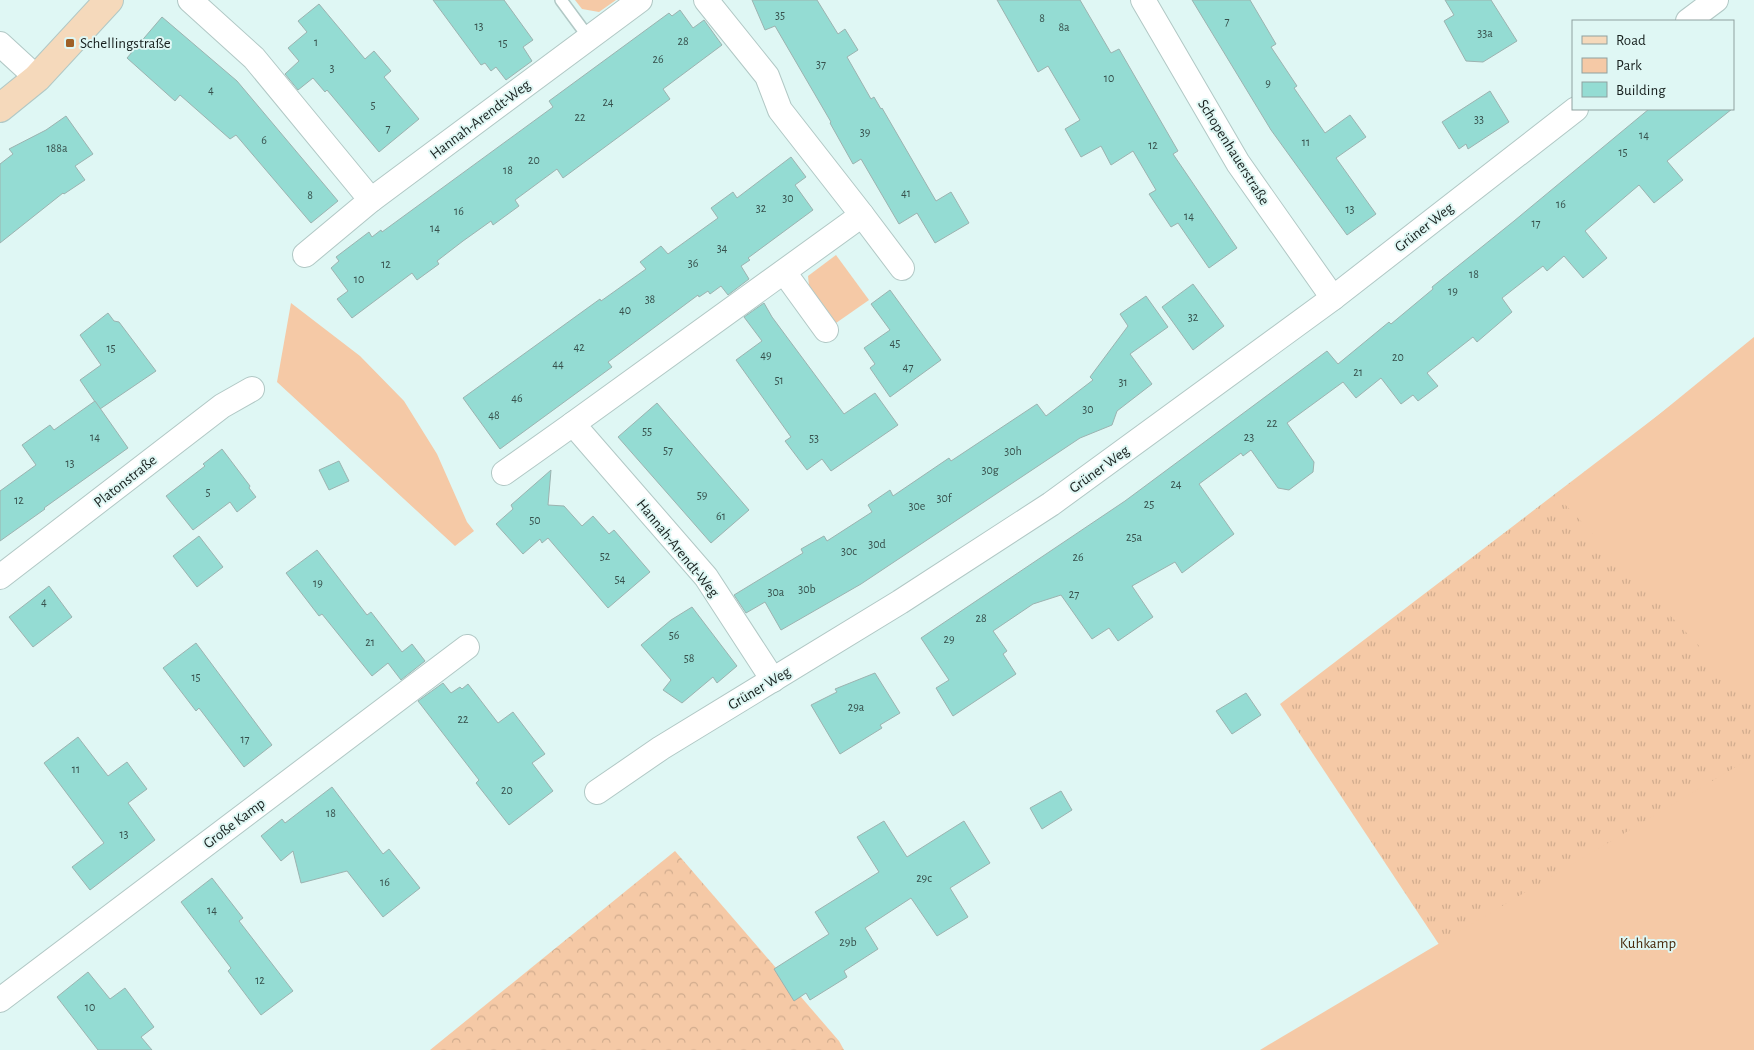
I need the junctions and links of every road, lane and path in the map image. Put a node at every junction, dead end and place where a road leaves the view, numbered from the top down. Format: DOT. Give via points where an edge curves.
graph roads {
  1 [pos="108,0"];
  2 [pos="190,0"];
  3 [pos="561,0"];
  4 [pos="640,0"];
  5 [pos="706,0"];
  6 [pos="1143,0"];
  7 [pos="1716,0"];
  8 [pos="1689,20"];
  9 [pos="589,38"];
  10 [pos="0,44"];
  11 [pos="37,78"];
  12 [pos="0,108"];
  13 [pos="1575,110"];
  14 [pos="371,200"];
  15 [pos="862,215"];
  16 [pos="305,255"];
  17 [pos="902,268"];
  18 [pos="784,272"];
  19 [pos="1333,298"];
  20 [pos="826,330"];
  21 [pos="252,389"];
  22 [pos="573,424"];
  23 [pos="504,473"];
  24 [pos="0,577"];
  25 [pos="467,647"];
  26 [pos="773,680"];
  27 [pos="597,792"];
  28 [pos="0,1000"];
  1 -- 11 [label="street"];
  2 -- 14 [label="street" via="254,58"];
  3 -- 9 [label="lane"];
  4 -- 9 [label="street, Hannah-Arendt-Weg"];
  5 -- 15 [label="street" via="766,76 780,110"];
  6 -- 19 [label="street, Schopenhauerstraße" via="1238,164"];
  7 -- 8 [label="street"];
  9 -- 14 [label="street, Hannah-Arendt-Weg"];
  10 -- 11 [label="street"];
  11 -- 12 [label="street"];
  13 -- 19 [label="street, Grüner Weg"];
  14 -- 16 [label="street, Hannah-Arendt-Weg"];
  15 -- 17 [label="street"];
  15 -- 18 [label="street"];
  18 -- 20 [label="street"];
  18 -- 22 [label="street"];
  19 -- 26 [label="street, Grüner Weg" via="1051,504"];
  21 -- 24 [label="street, Platonstraße" via="222,406"];
  22 -- 23 [label="street"];
  22 -- 26 [label="street, Hannah-Arendt-Weg" via="706,577"];
  25 -- 28 [label="street, Große Kamp"];
  26 -- 27 [label="street, Grüner Weg" via="660,748"];
}
